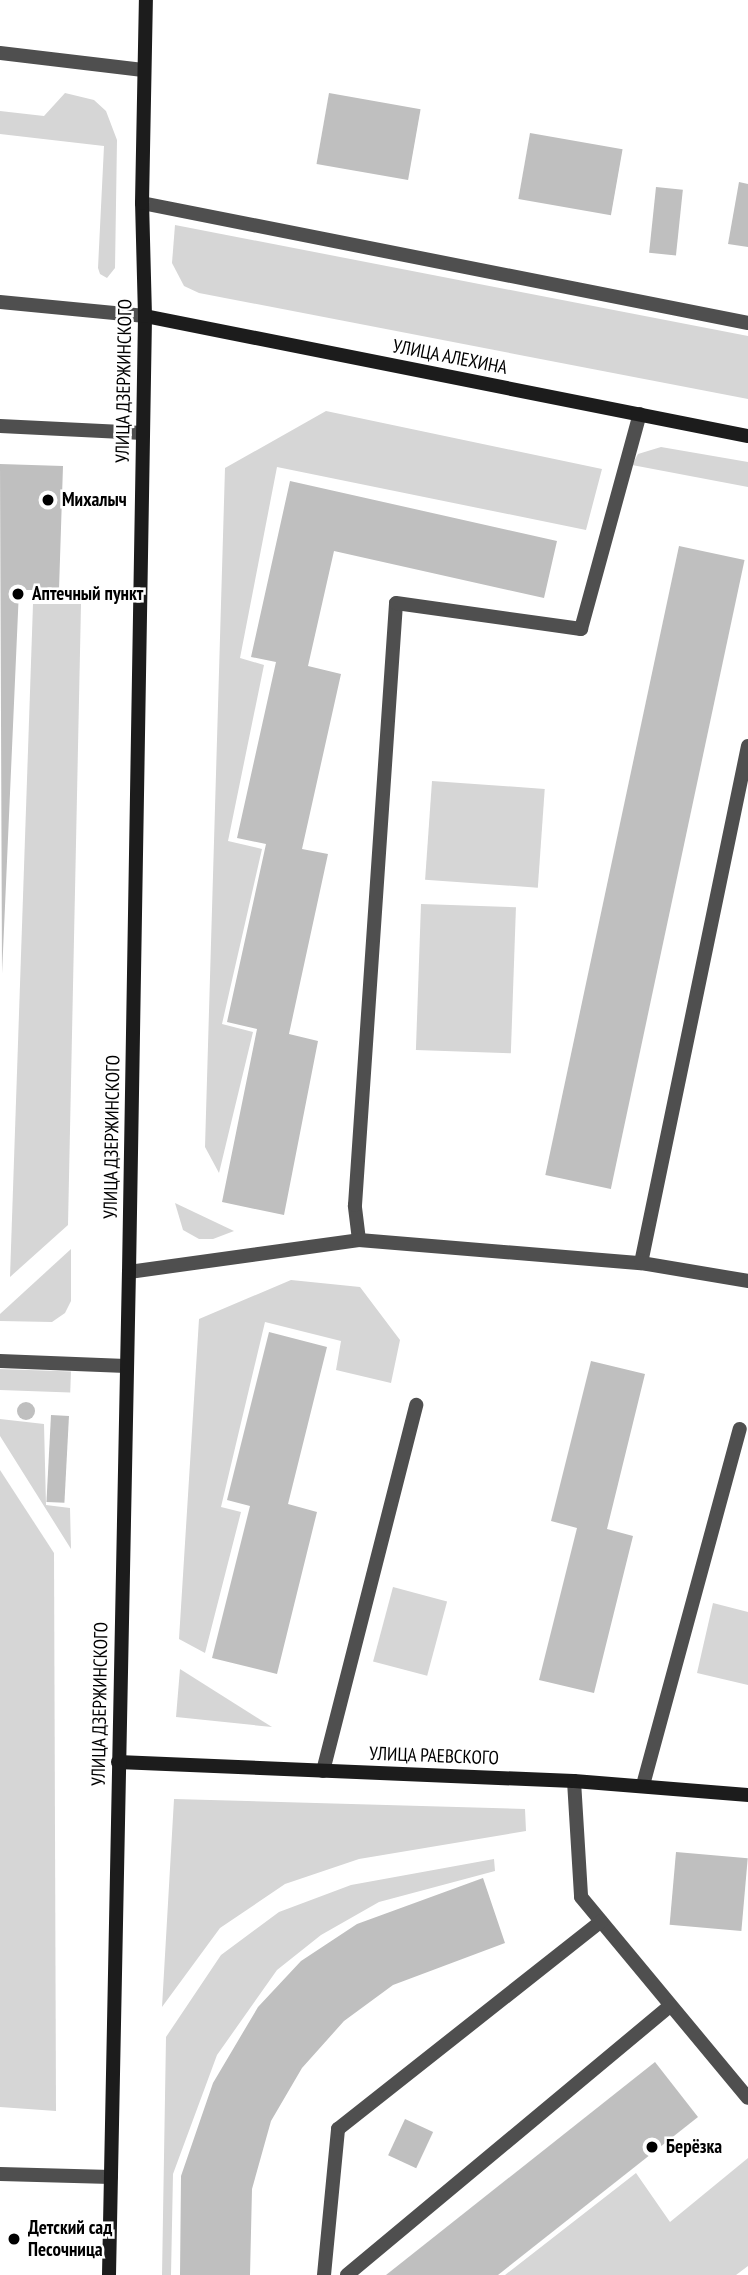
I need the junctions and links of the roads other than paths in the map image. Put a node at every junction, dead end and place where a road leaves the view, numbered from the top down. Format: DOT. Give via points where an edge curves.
graph roads {
  1 [pos="146,0"];
  2 [pos="0,53"];
  3 [pos="143,70"];
  4 [pos="142,203"];
  5 [pos="0,302"];
  6 [pos="145,316"];
  7 [pos="748,323"];
  8 [pos="640,414"];
  9 [pos="0,426"];
  10 [pos="143,433"];
  11 [pos="748,436"];
  12 [pos="748,746"];
  13 [pos="359,1240"];
  14 [pos="641,1263"];
  15 [pos="129,1272"];
  16 [pos="748,1281"];
  17 [pos="0,1361"];
  18 [pos="125,1366"];
  19 [pos="416,1405"];
  20 [pos="740,1429"];
  21 [pos="118,1762"];
  22 [pos="323,1771"];
  23 [pos="574,1781"];
  24 [pos="643,1785"];
  25 [pos="748,1795"];
  26 [pos="601,1922"];
  27 [pos="670,2006"];
  28 [pos="748,2098"];
  29 [pos="0,2174"];
  30 [pos="111,2177"];
  31 [pos="109,2275"];
  32 [pos="324,2275"];
  33 [pos="347,2275"];
  1 -- 3 [label="main road, УЛИЦА ДЗЕРЖИНСКОГО"];
  2 -- 3 [label="street"];
  3 -- 4 [label="main road, УЛИЦА ДЗЕРЖИНСКОГО"];
  4 -- 6 [label="main road, УЛИЦА ДЗЕРЖИНСКОГО"];
  4 -- 7 [label="street"];
  5 -- 6 [label="street"];
  6 -- 8 [label="main road, УЛИЦА АЛЕХИНА"];
  6 -- 10 [label="main road, УЛИЦА ДЗЕРЖИНСКОГО"];
  8 -- 11 [label="main road, УЛИЦА АЛЕХИНА"];
  8 -- 13 [label="street" via="580,629 396,603 355,1205"];
  9 -- 10 [label="street"];
  10 -- 15 [label="main road, УЛИЦА ДЗЕРЖИНСКОГО"];
  12 -- 14 [label="street"];
  13 -- 14 [label="street"];
  13 -- 15 [label="street"];
  14 -- 16 [label="street"];
  15 -- 18 [label="main road, УЛИЦА ДЗЕРЖИНСКОГО"];
  17 -- 18 [label="street"];
  18 -- 21 [label="main road, УЛИЦА ДЗЕРЖИНСКОГО"];
  19 -- 22 [label="street"];
  20 -- 24 [label="street"];
  21 -- 22 [label="main road, УЛИЦА РАЕВСКОГО"];
  21 -- 30 [label="main road, УЛИЦА ДЗЕРЖИНСКОГО"];
  22 -- 23 [label="main road, УЛИЦА РАЕВСКОГО"];
  23 -- 24 [label="main road, УЛИЦА РАЕВСКОГО"];
  23 -- 26 [label="street" via="581,1897"];
  24 -- 25 [label="main road, УЛИЦА РАЕВСКОГО"];
  26 -- 27 [label="street"];
  26 -- 32 [label="street" via="338,2129"];
  27 -- 28 [label="street"];
  27 -- 33 [label="street"];
  29 -- 30 [label="street"];
  30 -- 31 [label="main road, УЛИЦА ДЗЕРЖИНСКОГО"];
}
